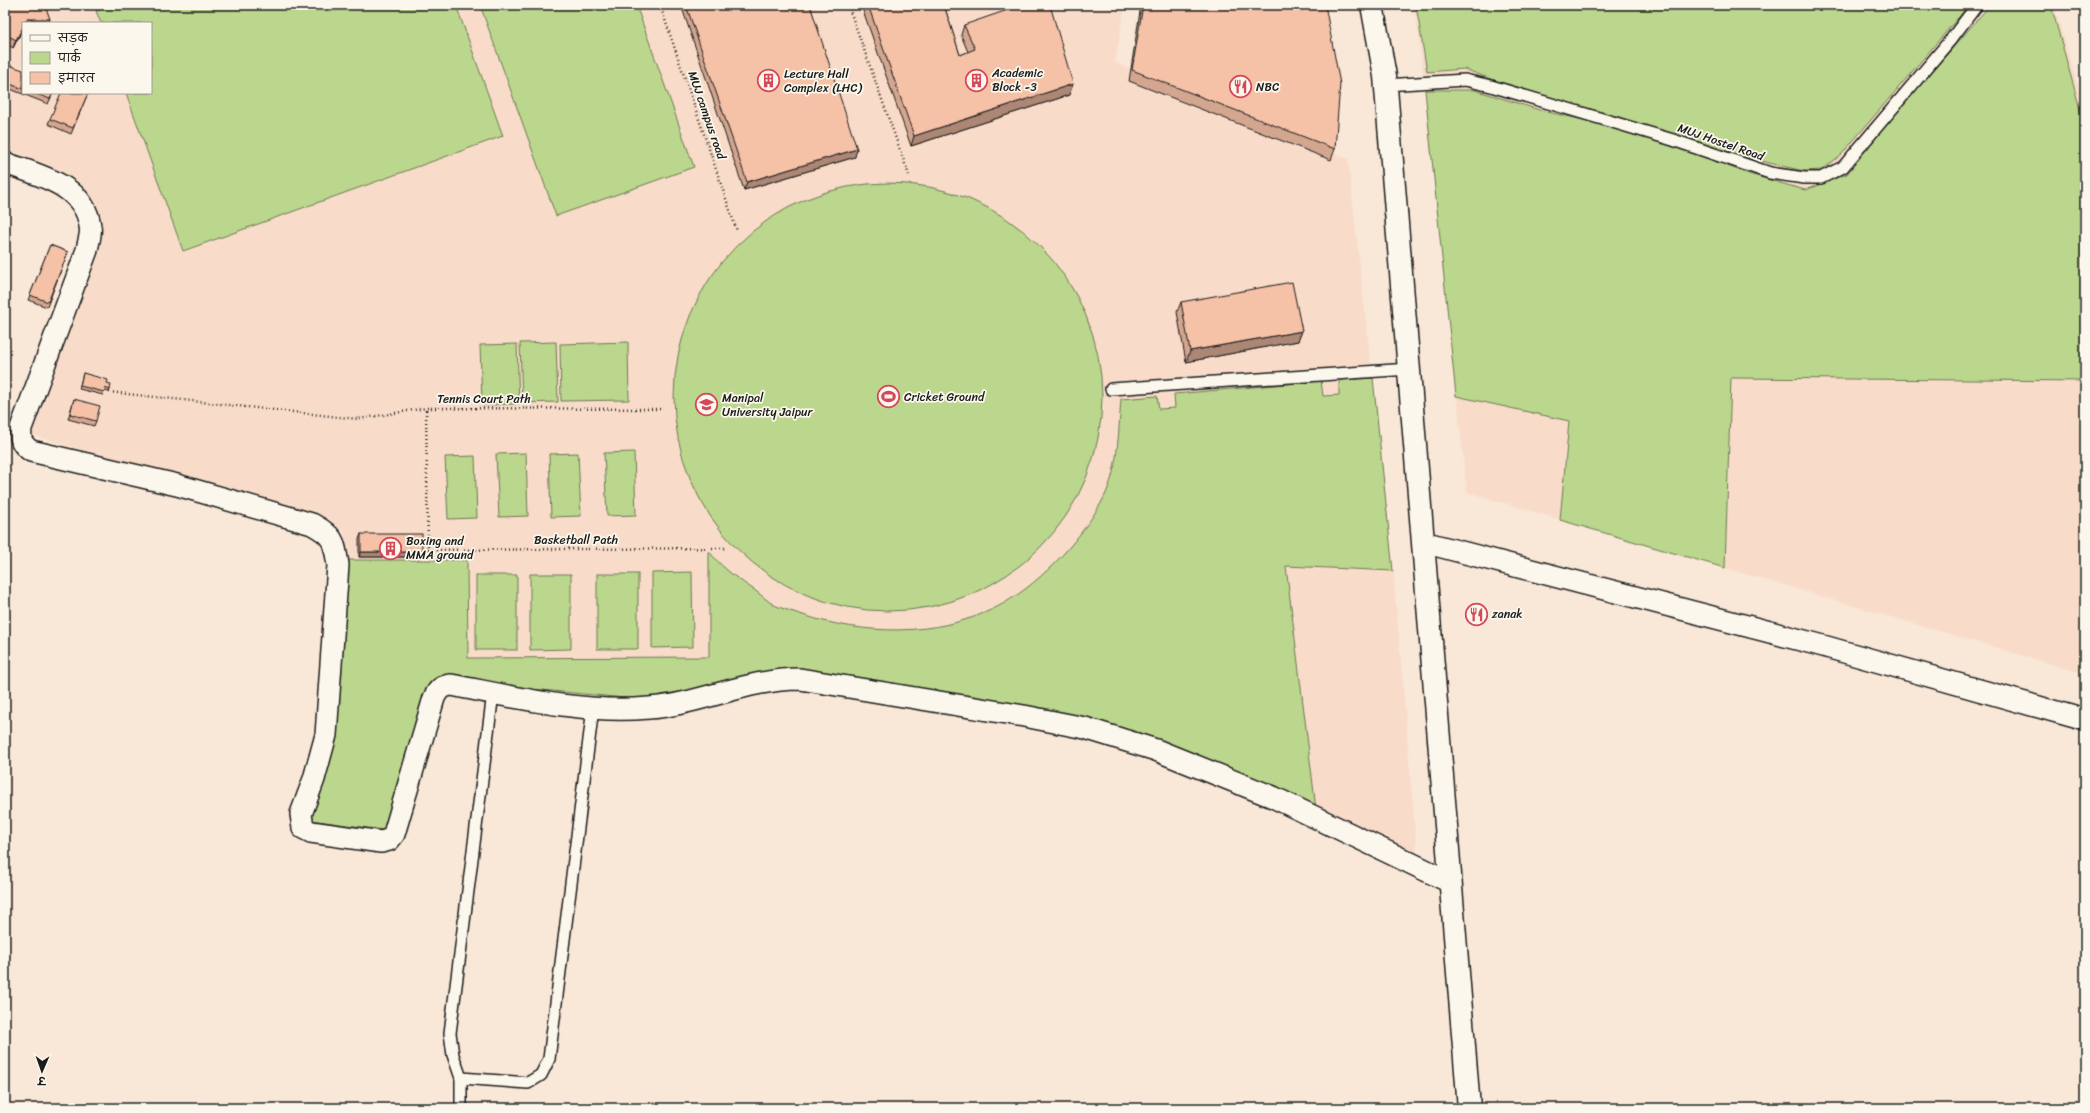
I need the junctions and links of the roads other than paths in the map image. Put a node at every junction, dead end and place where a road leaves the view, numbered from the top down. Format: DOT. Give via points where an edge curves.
graph roads {
  1 [pos="1372,5"];
  2 [pos="1977,5"];
  3 [pos="1386,85"];
  4 [pos="5,163"];
  5 [pos="1408,369"];
  6 [pos="1112,389"];
  7 [pos="1424,542"];
  8 [pos="493,693"];
  9 [pos="593,708"];
  10 [pos="2085,720"];
  11 [pos="1450,882"];
  12 [pos="461,1078"];
  13 [pos="461,1108"];
  14 [pos="1468,1108"];
  1 -- 3 [label="street"];
  2 -- 3 [label="lane, MUJ Hostel Road" via="1843,167 1821,178 1770,173 1673,140 1465,80"];
  3 -- 5 [label="street"];
  4 -- 8 [label="street" via="70,190 85,206 91,227 87,250 21,428 20,438 23,445 31,451 176,486 312,524 328,533 335,546 338,565 326,734 301,814 303,828 311,832 381,842 389,840 394,834 437,691 443,686 451,685"];
  5 -- 6 [label="lane"];
  5 -- 7 [label="street"];
  7 -- 10 [label="street" via="1816,644"];
  7 -- 11 [label="street"];
  8 -- 9 [label="street"];
  8 -- 12 [label="lane" via="450,1032 453,1055"];
  9 -- 11 [label="street" via="649,708 681,703 753,683 800,679 1085,728 1156,750 1273,797"];
  9 -- 12 [label="lane" via="549,1059 541,1075 528,1083"];
  11 -- 14 [label="street"];
  12 -- 13 [label="lane"];
}
